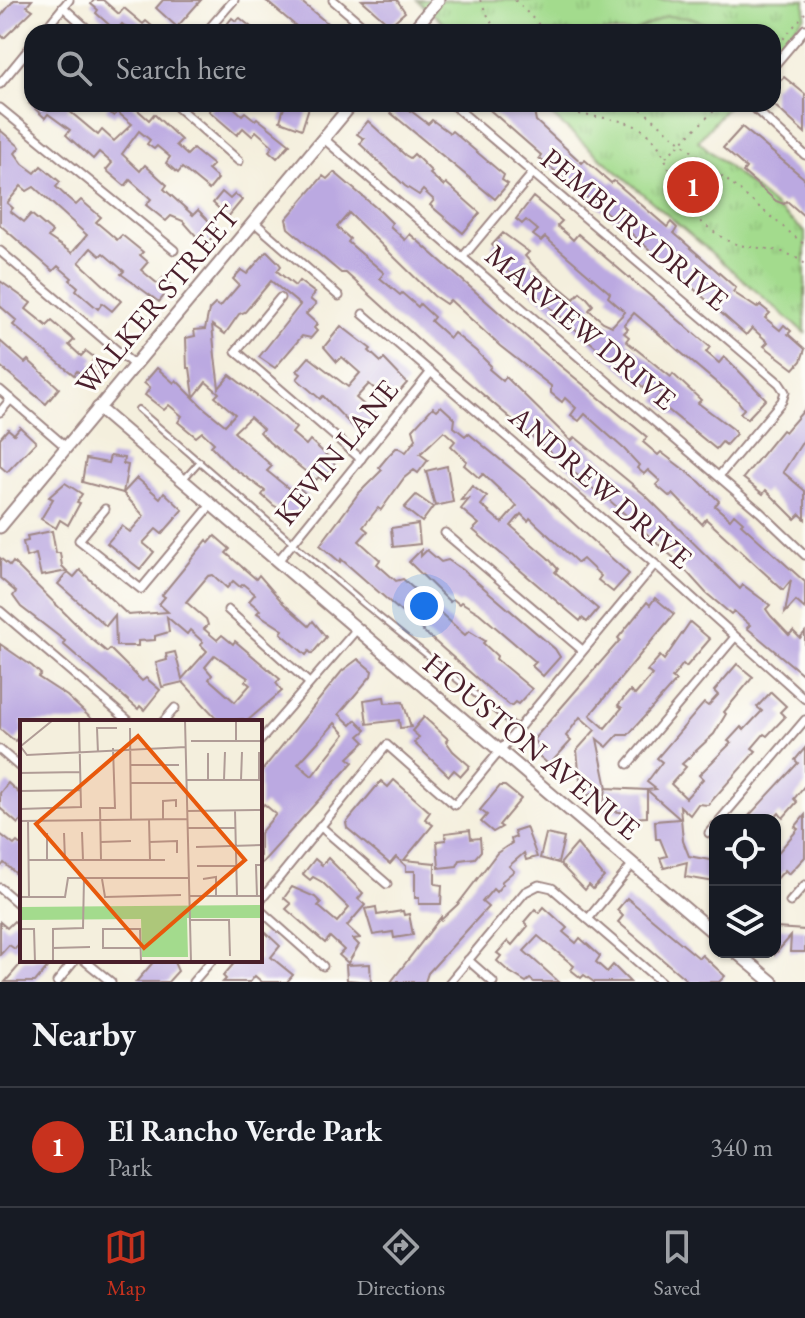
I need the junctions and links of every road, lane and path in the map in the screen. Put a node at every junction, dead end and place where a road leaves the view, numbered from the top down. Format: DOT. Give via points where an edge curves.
graph roads {
  1 [pos="69,0"];
  2 [pos="234,0"];
  3 [pos="333,0"];
  4 [pos="438,0"];
  5 [pos="480,0"];
  6 [pos="515,0"];
  7 [pos="63,7"];
  8 [pos="805,13"];
  9 [pos="49,24"];
  10 [pos="82,24"];
  11 [pos="213,24"];
  12 [pos="361,24"];
  13 [pos="418,24"];
  14 [pos="492,24"];
  15 [pos="538,24"];
  16 [pos="805,29"];
  17 [pos="781,42"];
  18 [pos="24,55"];
  19 [pos="781,58"];
  20 [pos="0,84"];
  21 [pos="0,108"];
  22 [pos="183,112"];
  23 [pos="346,112"];
  24 [pos="461,112"];
  25 [pos="566,112"];
  26 [pos="645,112"];
  27 [pos="712,112"];
  28 [pos="759,112"];
  29 [pos="324,139"];
  30 [pos="680,140"];
  31 [pos="805,155"];
  32 [pos="665,157"];
  33 [pos="239,161"];
  34 [pos="533,173"];
  35 [pos="254,222"];
  36 [pos="805,245"];
  37 [pos="174,250"];
  38 [pos="0,251"];
  39 [pos="462,258"];
  40 [pos="805,264"];
  41 [pos="339,296"];
  42 [pos="280,298"];
  43 [pos="363,314"];
  44 [pos="134,365"];
  45 [pos="431,372"];
  46 [pos="0,390"];
  47 [pos="11,399"];
  48 [pos="98,408"];
  49 [pos="138,409"];
  50 [pos="0,412"];
  51 [pos="66,447"];
  52 [pos="361,459"];
  53 [pos="200,461"];
  54 [pos="719,476"];
  55 [pos="182,480"];
  56 [pos="211,505"];
  57 [pos="105,509"];
  58 [pos="0,527"];
  59 [pos="445,533"];
  60 [pos="805,541"];
  61 [pos="294,542"];
  62 [pos="798,549"];
  63 [pos="805,555"];
  64 [pos="278,561"];
  65 [pos="655,564"];
  66 [pos="228,610"];
  67 [pos="0,611"];
  68 [pos="357,629"];
  69 [pos="735,637"];
  70 [pos="581,649"];
  71 [pos="308,682"];
  72 [pos="805,699"];
  73 [pos="175,708"];
  74 [pos="128,720"];
  75 [pos="165,720"];
  76 [pos="805,720"];
  77 [pos="517,728"];
  78 [pos="262,739"];
  79 [pos="0,750"];
  80 [pos="500,750"];
  81 [pos="628,764"];
  82 [pos="20,767"];
  83 [pos="725,814"];
  84 [pos="320,826"];
  85 [pos="633,864"];
  86 [pos="387,884"];
  87 [pos="805,885"];
  88 [pos="0,889"];
  89 [pos="262,898"];
  90 [pos="790,902"];
  91 [pos="20,905"];
  92 [pos="262,912"];
  93 [pos="588,919"];
  94 [pos="709,929"];
  95 [pos="743,958"];
  96 [pos="468,960"];
  97 [pos="73,962"];
  98 [pos="86,962"];
  99 [pos="210,962"];
  100 [pos="323,966"];
  101 [pos="57,982"];
  102 [pos="111,982"];
  103 [pos="193,982"];
  104 [pos="450,982"];
  105 [pos="493,982"];
  106 [pos="661,982"];
  107 [pos="772,982"];
  1 -- 7 [label="street"];
  2 -- 11 [label="street"];
  3 -- 12 [label="street"];
  4 -- 13 [label="street"];
  5 -- 14 [label="path"];
  6 -- 15 [label="path"];
  7 -- 9 [label="street"];
  7 -- 10 [label="street"];
  8 -- 17 [label="path"];
  16 -- 19 [label="street"];
  18 -- 20 [label="street"];
  21 -- 37 [label="street"];
  22 -- 33 [label="street"];
  23 -- 29 [label="street, WALKER STREET"];
  24 -- 34 [label="street, PEMBURY DRIVE"];
  25 -- 32 [label="path" via="633,124"];
  26 -- 30 [label="path"];
  27 -- 30 [label="path"];
  28 -- 31 [label="street"];
  29 -- 35 [label="street, WALKER STREET"];
  29 -- 39 [label="street, MARVIEW DRIVE"];
  30 -- 32 [label="path"];
  30 -- 36 [label="path"];
  32 -- 40 [label="path" via="682,199 722,238 784,250"];
  34 -- 39 [label="street"];
  34 -- 54 [label="street, PEMBURY DRIVE" via="785,392"];
  35 -- 41 [label="street"];
  35 -- 44 [label="street, WALKER STREET"];
  38 -- 44 [label="street"];
  39 -- 54 [label="street, MARVIEW DRIVE"];
  42 -- 52 [label="street" via="236,351"];
  43 -- 45 [label="street, ANDREW DRIVE"];
  44 -- 48 [label="street, WALKER STREET"];
  45 -- 52 [label="street, KEVIN LANE"];
  45 -- 65 [label="street, ANDREW DRIVE"];
  46 -- 47 [label="street"];
  47 -- 50 [label="street"];
  47 -- 51 [label="street"];
  48 -- 51 [label="street, WALKER STREET"];
  48 -- 55 [label="street, HOUSTON AVENUE"];
  49 -- 53 [label="lane"];
  51 -- 58 [label="street, WALKER STREET"];
  52 -- 61 [label="street, KEVIN LANE"];
  53 -- 55 [label="lane"];
  53 -- 61 [label="lane"];
  54 -- 62 [label="street, MARVIEW DRIVE"];
  55 -- 56 [label="street, HOUSTON AVENUE"];
  56 -- 57 [label="street" via="141,589 79,540"];
  56 -- 64 [label="street, HOUSTON AVENUE"];
  59 -- 70 [label="street"];
  60 -- 62 [label="street"];
  61 -- 64 [label="street, KEVIN LANE"];
  61 -- 77 [label="lane"];
  62 -- 63 [label="street, MARVIEW DRIVE"];
  64 -- 68 [label="street, HOUSTON AVENUE"];
  65 -- 69 [label="street, ANDREW DRIVE"];
  65 -- 70 [label="street"];
  66 -- 71 [label="street"];
  67 -- 74 [label="street"];
  68 -- 71 [label="street"];
  68 -- 80 [label="street, HOUSTON AVENUE"];
  69 -- 72 [label="street, ANDREW DRIVE"];
  69 -- 81 [label="street"];
  70 -- 77 [label="street"];
  71 -- 78 [label="street"];
  73 -- 75 [label="street"];
  76 -- 83 [label="street"];
  77 -- 80 [label="street"];
  79 -- 82 [label="street"];
  80 -- 84 [label="street" via="455,805 387,745"];
  80 -- 85 [label="street, HOUSTON AVENUE"];
  84 -- 86 [label="street"];
  84 -- 89 [label="street"];
  85 -- 93 [label="street"];
  85 -- 94 [label="street, HOUSTON AVENUE"];
  87 -- 90 [label="street"];
  88 -- 91 [label="street"];
  92 -- 100 [label="street"];
  93 -- 96 [label="street" via="552,888 539,885 525,892"];
  93 -- 106 [label="street"];
  95 -- 107 [label="street"];
  96 -- 104 [label="street"];
  96 -- 105 [label="street"];
  97 -- 101 [label="street"];
  98 -- 102 [label="street"];
  99 -- 103 [label="street"];
}
